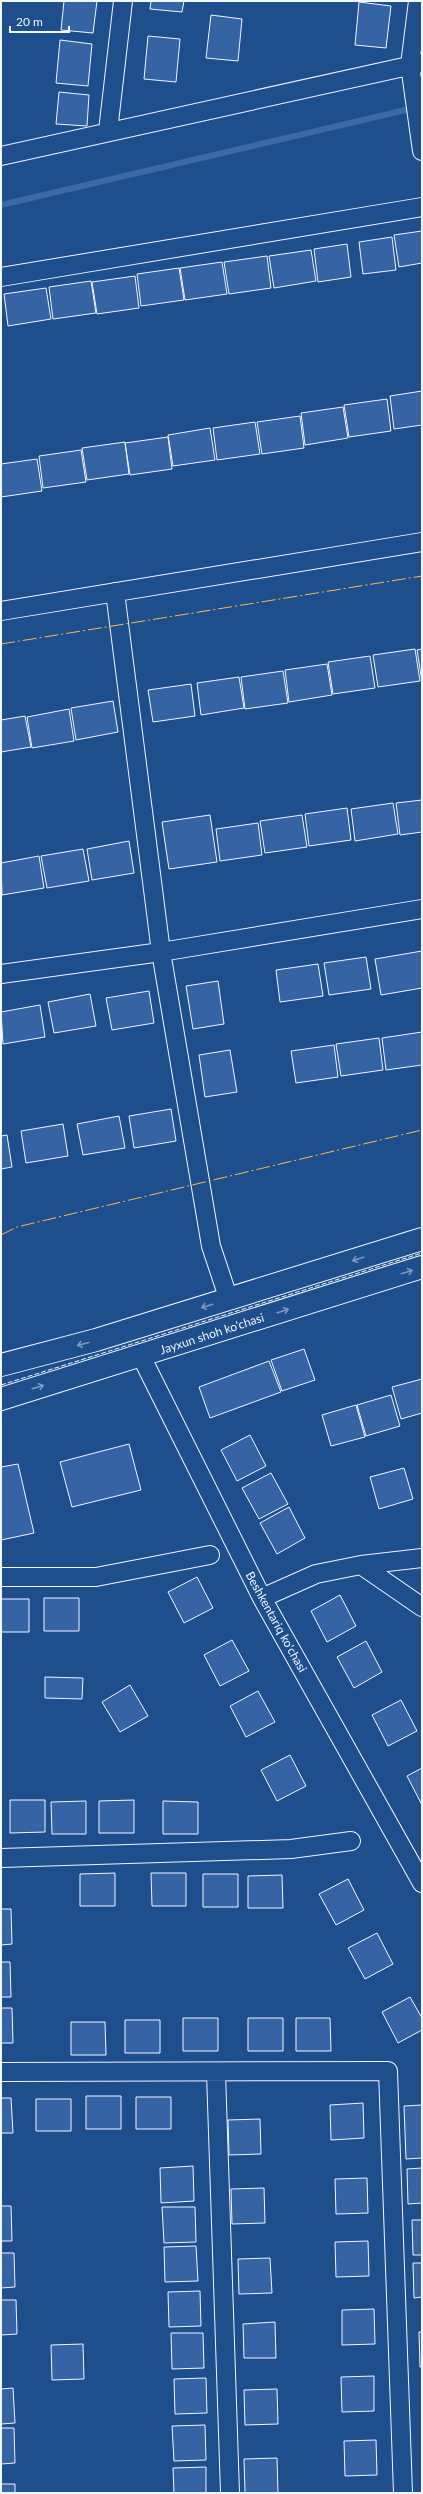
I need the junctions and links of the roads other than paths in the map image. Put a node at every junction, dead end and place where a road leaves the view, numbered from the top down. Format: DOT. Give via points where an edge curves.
graph roads {
  1 [pos="123,1"];
  2 [pos="418,1"];
  3 [pos="416,64"];
  4 [pos="108,131"];
  5 [pos="422,151"];
  6 [pos="1,156"];
  7 [pos="422,207"];
  8 [pos="1,277"];
  9 [pos="422,542"];
  10 [pos="115,592"];
  11 [pos="1,611"];
  12 [pos="422,909"];
  13 [pos="161,952"];
  14 [pos="1,974"];
  15 [pos="422,1239"];
  16 [pos="422,1268"];
  17 [pos="229,1300"];
  18 [pos="141,1356"];
  19 [pos="1,1365"];
  20 [pos="1,1399"];
  21 [pos="210,1555"];
  22 [pos="422,1558"];
  23 [pos="362,1565"];
  24 [pos="1,1576"];
  25 [pos="262,1598"];
  26 [pos="422,1607"];
  27 [pos="351,1841"];
  28 [pos="1,1858"];
  29 [pos="422,1883"];
  30 [pos="1,2072"];
  31 [pos="216,2073"];
  32 [pos="230,2493"];
  33 [pos="403,2493"];
  1 -- 4 [label="street"];
  2 -- 3 [label="street"];
  3 -- 4 [label="street"];
  3 -- 5 [label="street" via="412,86"];
  4 -- 6 [label="street"];
  7 -- 8 [label="street"];
  9 -- 10 [label="street"];
  10 -- 11 [label="street"];
  10 -- 13 [label="street"];
  12 -- 13 [label="street"];
  13 -- 14 [label="street"];
  13 -- 17 [label="street" via="211,1246"];
  15 -- 17 [label="highway, one-way"];
  18 -- 16 [label="highway, Jayxun shoh ko'chasi, one-way"];
  17 -- 19 [label="highway, one-way" via="96,1340"];
  20 -- 18 [label="highway, Jayxun shoh ko'chasi, one-way"];
  18 -- 25 [label="street, Beshkentariq ko'chasi"];
  21 -- 24 [label="street" via="96,1577"];
  22 -- 23 [label="street"];
  23 -- 25 [label="street" via="316,1574"];
  23 -- 26 [label="street"];
  25 -- 29 [label="street, Beshkentariq ko'chasi"];
  27 -- 28 [label="street" via="291,1849"];
  30 -- 31 [label="street"];
  31 -- 32 [label="street"];
  31 -- 33 [label="street" via="388,2071"];
}
